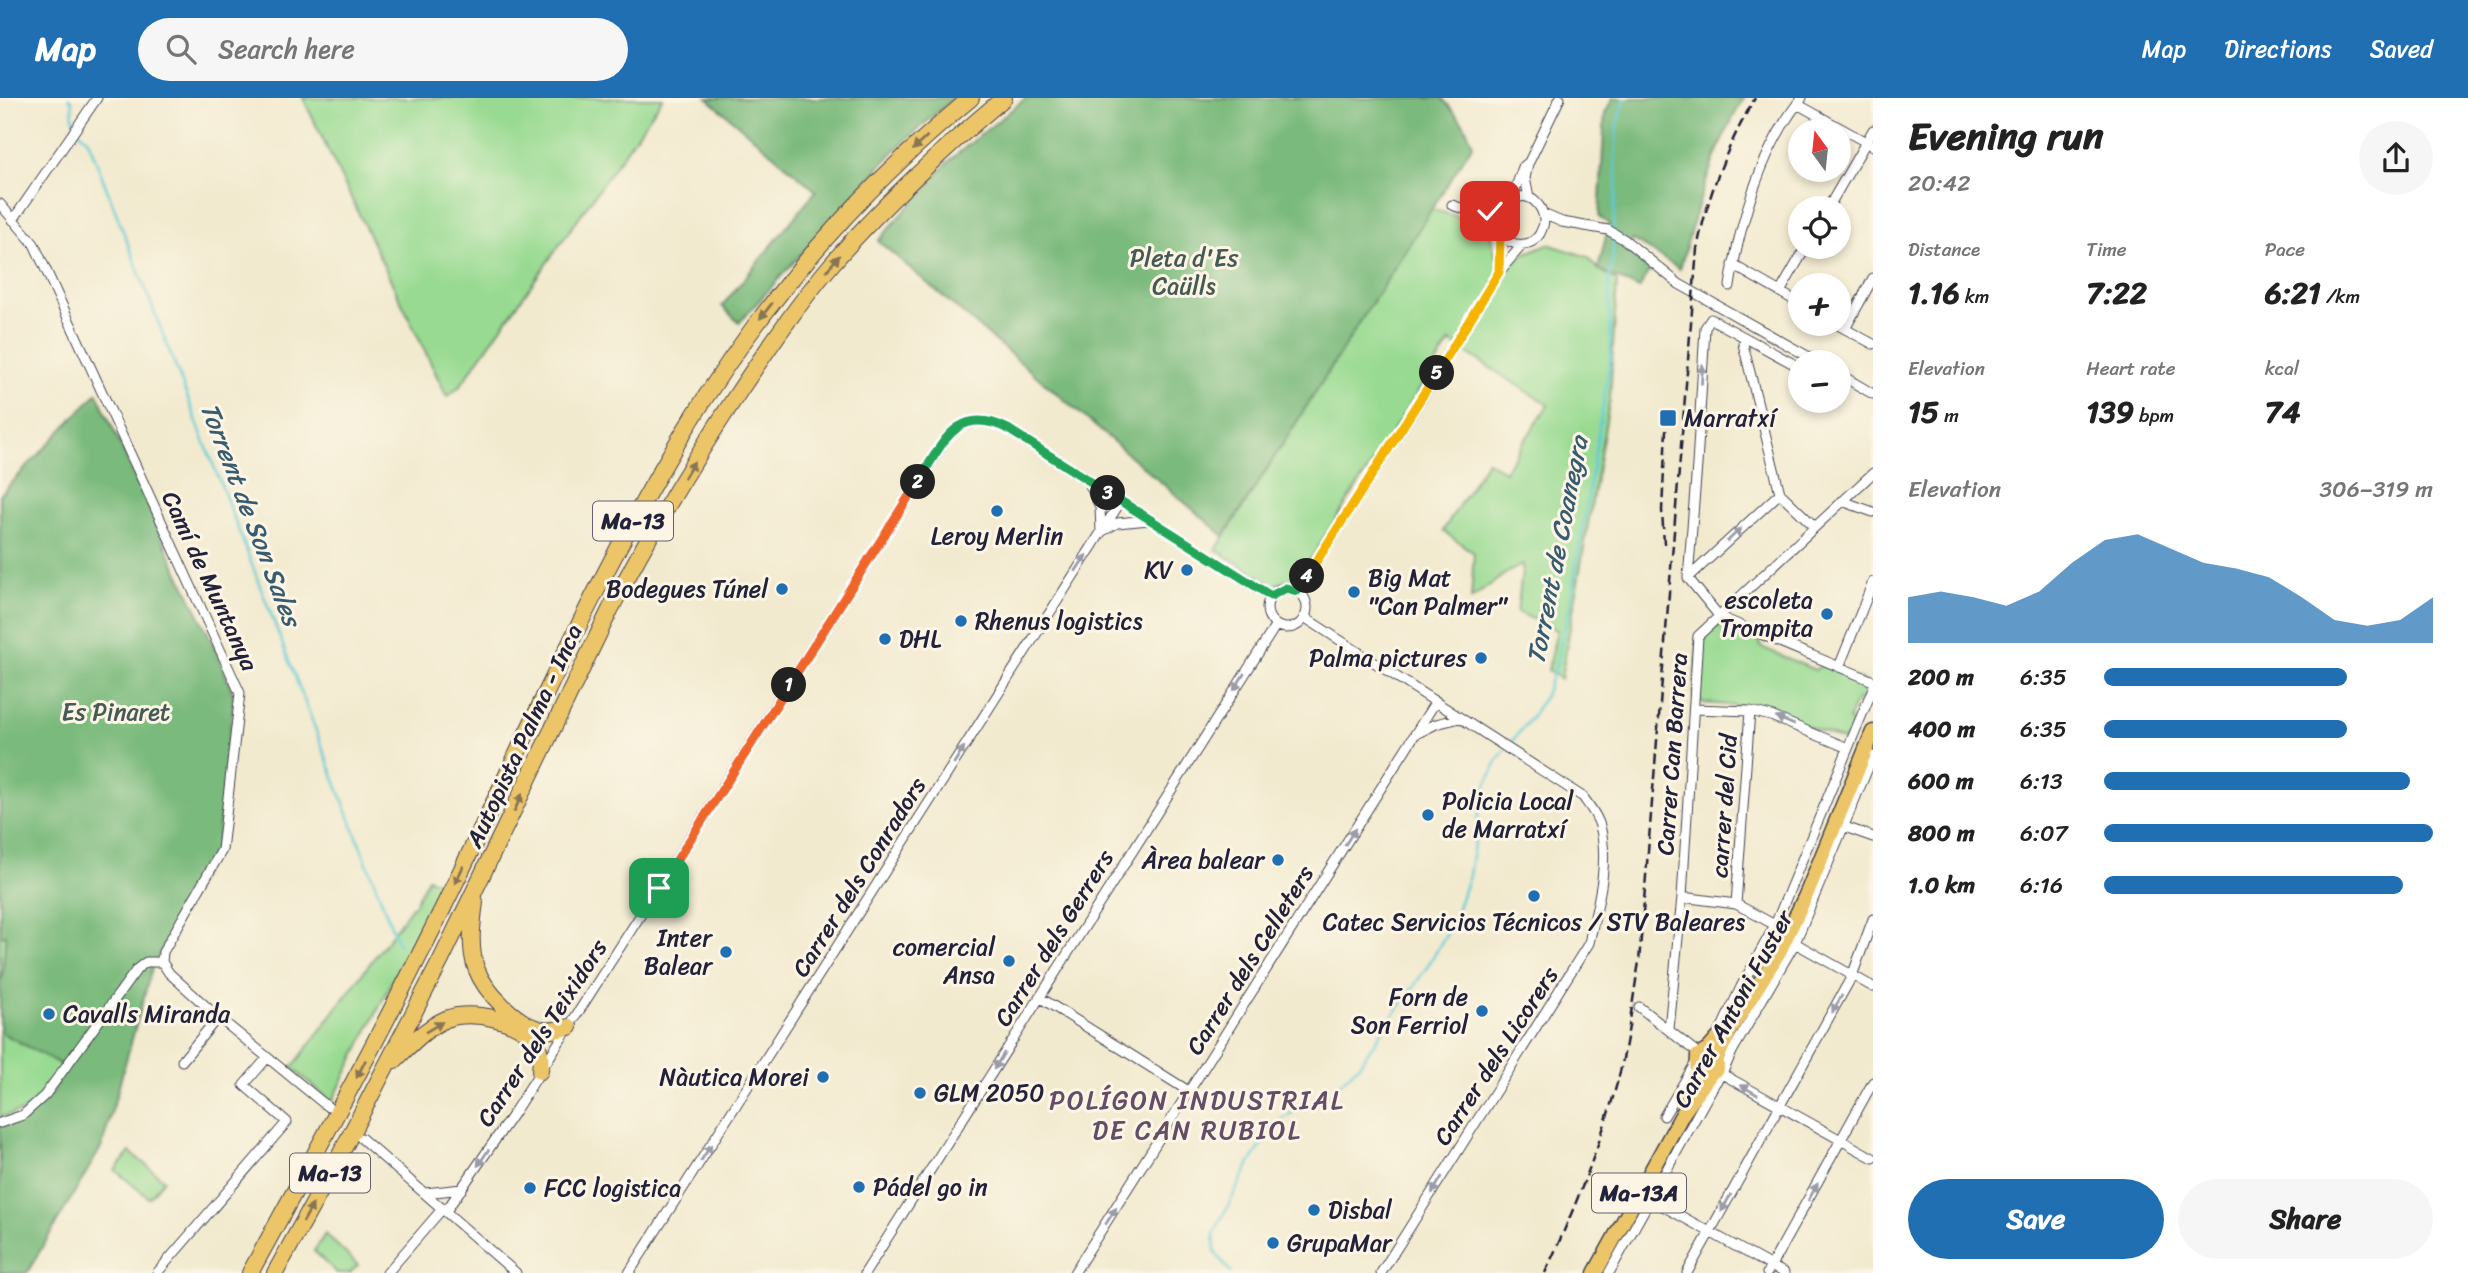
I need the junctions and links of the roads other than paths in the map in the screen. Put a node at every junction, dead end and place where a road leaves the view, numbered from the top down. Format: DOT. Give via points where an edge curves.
graph roads {
  1 [pos="97,98"];
  2 [pos="971,98"];
  3 [pos="1004,98"];
  4 [pos="1560,98"];
  5 [pos="1799,101"];
  6 [pos="1873,130"];
  7 [pos="1870,144"];
  8 [pos="1529,162"];
  9 [pos="1836,196"];
  10 [pos="1512,198"];
  11 [pos="1529,198"];
  12 [pos="0,204"];
  13 [pos="1451,205"];
  14 [pos="1501,207"];
  15 [pos="1479,214"];
  16 [pos="1543,214"];
  17 [pos="13,220"];
  18 [pos="1562,222"];
  19 [pos="1498,230"];
  20 [pos="1540,234"];
  21 [pos="1524,244"];
  22 [pos="1799,259"];
  23 [pos="1733,265"];
  24 [pos="1499,272"];
  25 [pos="1873,278"];
  26 [pos="1730,286"];
  27 [pos="1780,292"];
  28 [pos="1788,297"];
  29 [pos="1851,311"];
  30 [pos="1851,332"];
  31 [pos="1746,338"];
  32 [pos="1873,344"];
  33 [pos="1797,350"];
  34 [pos="1788,361"];
  35 [pos="1851,381"];
  36 [pos="1873,394"];
  37 [pos="1873,473"];
  38 [pos="1087,479"];
  39 [pos="1780,493"];
  40 [pos="1121,501"];
  41 [pos="1842,501"];
  42 [pos="1873,512"];
  43 [pos="1151,520"];
  44 [pos="1814,526"];
  45 [pos="1101,532"];
  46 [pos="1688,578"];
  47 [pos="1873,582"];
  48 [pos="1297,591"];
  49 [pos="1271,596"];
  50 [pos="1304,617"];
  51 [pos="1720,617"];
  52 [pos="1276,625"];
  53 [pos="1839,667"];
  54 [pos="1873,681"];
  55 [pos="1873,688"];
  56 [pos="1436,701"];
  57 [pos="1693,709"];
  58 [pos="1750,711"];
  59 [pos="1460,718"];
  60 [pos="1873,732"];
  61 [pos="1415,736"];
  62 [pos="1848,747"];
  63 [pos="1873,756"];
  64 [pos="1845,827"];
  65 [pos="1873,837"];
  66 [pos="478,886"];
  67 [pos="1682,897"];
  68 [pos="1736,904"];
  69 [pos="1873,919"];
  70 [pos="1775,925"];
  71 [pos="1795,943"];
  72 [pos="162,962"];
  73 [pos="1852,976"];
  74 [pos="1873,987"];
  75 [pos="1039,997"];
  76 [pos="1639,1007"];
  77 [pos="218,1017"];
  78 [pos="569,1027"];
  79 [pos="1669,1029"];
  80 [pos="1705,1056"];
  81 [pos="267,1058"];
  82 [pos="182,1061"];
  83 [pos="540,1071"];
  84 [pos="384,1072"];
  85 [pos="1717,1074"];
  86 [pos="1873,1082"];
  87 [pos="1190,1092"];
  88 [pos="328,1107"];
  89 [pos="1779,1107"];
  90 [pos="1683,1113"];
  91 [pos="1664,1115"];
  92 [pos="0,1124"];
  93 [pos="361,1138"];
  94 [pos="1841,1141"];
  95 [pos="1873,1158"];
  96 [pos="461,1189"];
  97 [pos="425,1193"];
  98 [pos="1650,1199"];
  99 [pos="445,1210"];
  100 [pos="1710,1232"];
  101 [pos="1769,1269"];
  102 [pos="157,1273"];
  103 [pos="250,1273"];
  104 [pos="275,1273"];
  105 [pos="387,1273"];
  106 [pos="516,1273"];
  107 [pos="629,1273"];
  108 [pos="865,1273"];
  109 [pos="1074,1273"];
  110 [pos="1381,1273"];
  111 [pos="1595,1273"];
  112 [pos="1609,1273"];
  113 [pos="1687,1273"];
  114 [pos="1784,1273"];
  1 -- 17 [label="street"];
  2 -- 103 [label="highway, Autopista Palma - Inca / Ma-13, one-way" via="888,173 823,242 754,327 686,428 611,560 398,998"];
  66 -- 3 [label="highway, Autopista Palma - Inca / Ma-13, one-way" via="634,564 757,365 857,235 943,150"];
  4 -- 8 [label="street"];
  5 -- 7 [label="street"];
  5 -- 23 [label="street" via="1747,204"];
  6 -- 7 [label="street"];
  7 -- 9 [label="street"];
  8 -- 10 [label="street"];
  8 -- 11 [label="street" via="1525,178"];
  10 -- 11 [label="street"];
  10 -- 14 [label="street"];
  11 -- 16 [label="street"];
  12 -- 17 [label="street"];
  13 -- 15 [label="street"];
  14 -- 15 [label="street"];
  14 -- 19 [label="street" via="1496,215"];
  15 -- 19 [label="street"];
  16 -- 18 [label="street"];
  16 -- 20 [label="street"];
  17 -- 72 [label="street, Camí de Muntanya" via="34,244 240,693 222,850 163,952"];
  18 -- 20 [label="street"];
  18 -- 33 [label="street" via="1608,229 1679,284"];
  19 -- 21 [label="street" via="1510,243"];
  19 -- 24 [label="street"];
  20 -- 21 [label="street"];
  21 -- 24 [label="street"];
  22 -- 27 [label="street"];
  23 -- 26 [label="street"];
  23 -- 27 [label="street"];
  24 -- 48 [label="street"];
  25 -- 29 [label="street"];
  27 -- 28 [label="street"];
  30 -- 32 [label="street"];
  31 -- 34 [label="street"];
  31 -- 39 [label="street" via="1743,344"];
  46 -- 31 [label="street, one-way" via="1705,328 1711,319"];
  35 -- 36 [label="street"];
  37 -- 41 [label="street, Carrer Can Barrera"];
  38 -- 40 [label="street, Carrer dels Teixidors"];
  38 -- 45 [label="street" via="1100,508"];
  38 -- 78 [label="street, Carrer dels Teixidors" via="994,422 968,421 956,427"];
  39 -- 44 [label="street"];
  46 -- 39 [label="street, one-way"];
  40 -- 43 [label="street, Carrer dels Teixidors"];
  40 -- 45 [label="street, Carrer dels Conradors"];
  41 -- 42 [label="street"];
  41 -- 44 [label="street, Carrer Can Barrera"];
  43 -- 45 [label="street" via="1117,523"];
  43 -- 49 [label="street, Carrer dels Teixidors"];
  44 -- 51 [label="street, Carrer Can Barrera"];
  107 -- 45 [label="street, Carrer dels Conradors, one-way"];
  46 -- 51 [label="street"];
  47 -- 53 [label="street"];
  48 -- 49 [label="street" via="1286,588"];
  48 -- 50 [label="street" via="1307,606"];
  49 -- 52 [label="street" via="1268,615"];
  50 -- 52 [label="street" via="1289,628"];
  50 -- 56 [label="street"];
  51 -- 53 [label="street"];
  51 -- 57 [label="street, Carrer Can Barrera" via="1698,636"];
  52 -- 75 [label="street, Carrer dels Gerrers, one-way"];
  53 -- 54 [label="street"];
  55 -- 62 [label="street"];
  56 -- 59 [label="street"];
  56 -- 61 [label="street, Carrer dels Celleters"];
  57 -- 58 [label="street"];
  57 -- 67 [label="street, Carrer Can Barrera"];
  62 -- 58 [label="street, one-way"];
  58 -- 68 [label="street, carrer del Cid"];
  59 -- 61 [label="street"];
  59 -- 110 [label="street, Carrer dels Licorers, one-way" via="1583,797 1595,813 1603,844 1597,907 1589,943"];
  60 -- 80 [label="main road, Ma-13A" via="1779,952 1748,1005"];
  87 -- 61 [label="street, Carrer dels Celleters, one-way"];
  62 -- 70 [label="street"];
  63 -- 64 [label="street, Carrer Antoni Fuster"];
  64 -- 65 [label="street"];
  64 -- 71 [label="street, Carrer Antoni Fuster"];
  66 -- 78 [label="highway" via="472,948 486,987 498,1002 533,1027 545,1031"];
  66 -- 84 [label="highway, Autopista Palma - Inca / Ma-13"];
  67 -- 68 [label="street"];
  67 -- 79 [label="street, Carrer Can Barrera"];
  68 -- 70 [label="street"];
  69 -- 73 [label="street"];
  70 -- 80 [label="street"];
  71 -- 73 [label="street"];
  71 -- 85 [label="street, Carrer Antoni Fuster"];
  72 -- 77 [label="street"];
  72 -- 92 [label="street" via="146,962 137,969 45,1095 23,1115"];
  73 -- 74 [label="street"];
  73 -- 89 [label="street, one-way"];
  75 -- 87 [label="street"];
  75 -- 108 [label="street, Carrer dels Gerrers, one-way"];
  76 -- 79 [label="street"];
  77 -- 81 [label="street"];
  77 -- 82 [label="street"];
  78 -- 83 [label="street, Carrer dels Teixidors"];
  79 -- 80 [label="street"];
  80 -- 85 [label="main road, Ma-13A"];
  80 -- 90 [label="main road, Ma-13A"];
  80 -- 91 [label="street"];
  81 -- 88 [label="street"];
  81 -- 102 [label="street" via="244,1084 287,1122"];
  84 -- 83 [label="highway, one-way" via="434,1025 469,1015 503,1021 531,1038 540,1053"];
  83 -- 96 [label="street, Carrer dels Teixidors, one-way"];
  104 -- 84 [label="highway, Autopista Palma - Inca / Ma-13, one-way"];
  89 -- 85 [label="street, one-way"];
  85 -- 90 [label="main road, Ma-13A"];
  85 -- 98 [label="street, Carrer Antoni Fuster"];
  86 -- 94 [label="street"];
  109 -- 87 [label="street, Carrer dels Celleters, one-way"];
  89 -- 94 [label="street"];
  89 -- 100 [label="street, one-way"];
  90 -- 111 [label="main road, Ma-13A"];
  93 -- 97 [label="street"];
  94 -- 95 [label="street"];
  101 -- 94 [label="street, one-way"];
  96 -- 97 [label="street"];
  96 -- 99 [label="street, Carrer dels Teixidors"];
  97 -- 99 [label="street"];
  98 -- 100 [label="street"];
  98 -- 112 [label="street, Carrer Antoni Fuster"];
  99 -- 105 [label="street, Carrer dels Teixidors"];
  99 -- 106 [label="street"];
  100 -- 101 [label="street"];
  100 -- 113 [label="street"];
  101 -- 114 [label="street"];
}
